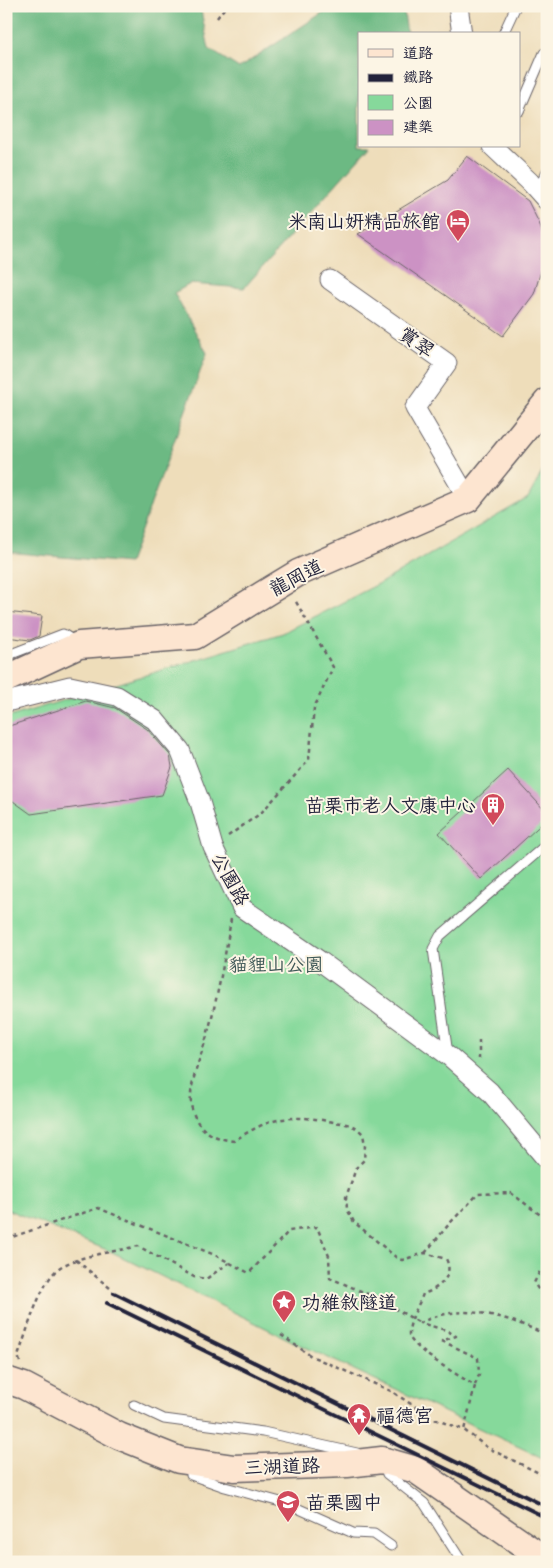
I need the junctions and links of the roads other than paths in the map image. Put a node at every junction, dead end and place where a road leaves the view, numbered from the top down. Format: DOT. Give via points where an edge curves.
graph roads {
  1 [pos="458,6"];
  2 [pos="516,6"];
  3 [pos="462,32"];
  4 [pos="503,32"];
  5 [pos="544,53"];
  6 [pos="520,109"];
  7 [pos="499,150"];
  8 [pos="547,171"];
  9 [pos="542,196"];
  10 [pos="330,280"];
  11 [pos="547,402"];
  12 [pos="468,499"];
  13 [pos="79,645"];
  14 [pos="6,656"];
  15 [pos="6,678"];
  16 [pos="6,702"];
  17 [pos="547,844"];
  18 [pos="449,1056"];
  19 [pos="547,1160"];
  20 [pos="15,1383"];
  21 [pos="134,1405"];
  22 [pos="382,1460"];
  23 [pos="190,1461"];
  24 [pos="391,1546"];
  25 [pos="462,1562"];
  26 [pos="547,1562"];
  1 -- 3 [label="street"];
  2 -- 4 [label="lane"];
  5 -- 6 [label="lane"];
  7 -- 9 [label="street"];
  8 -- 9 [label="lane"];
  10 -- 12 [label="street, 賞翠" via="447,363 415,408"];
  11 -- 12 [label="street, 龍岡道"];
  12 -- 13 [label="street, 龍岡道" via="298,573 195,636"];
  13 -- 14 [label="lane" via="64,634"];
  13 -- 15 [label="street, 龍岡道"];
  16 -- 18 [label="street, 公園路" via="70,686 117,696 155,720 180,750 213,847 242,908"];
  17 -- 18 [label="lane" via="440,936 433,949"];
  18 -- 19 [label="street, 公園路" via="490,1092"];
  20 -- 23 [label="street, 三湖道路" via="118,1436 179,1460"];
  21 -- 22 [label="lane" via="164,1419 263,1432"];
  22 -- 23 [label="street, 三湖道路" via="234,1468"];
  22 -- 25 [label="lane" via="388,1474 424,1503"];
  22 -- 26 [label="street, 三湖道路" via="416,1470"];
  23 -- 24 [label="lane" via="191,1475 288,1504 353,1533 374,1534"];
}
